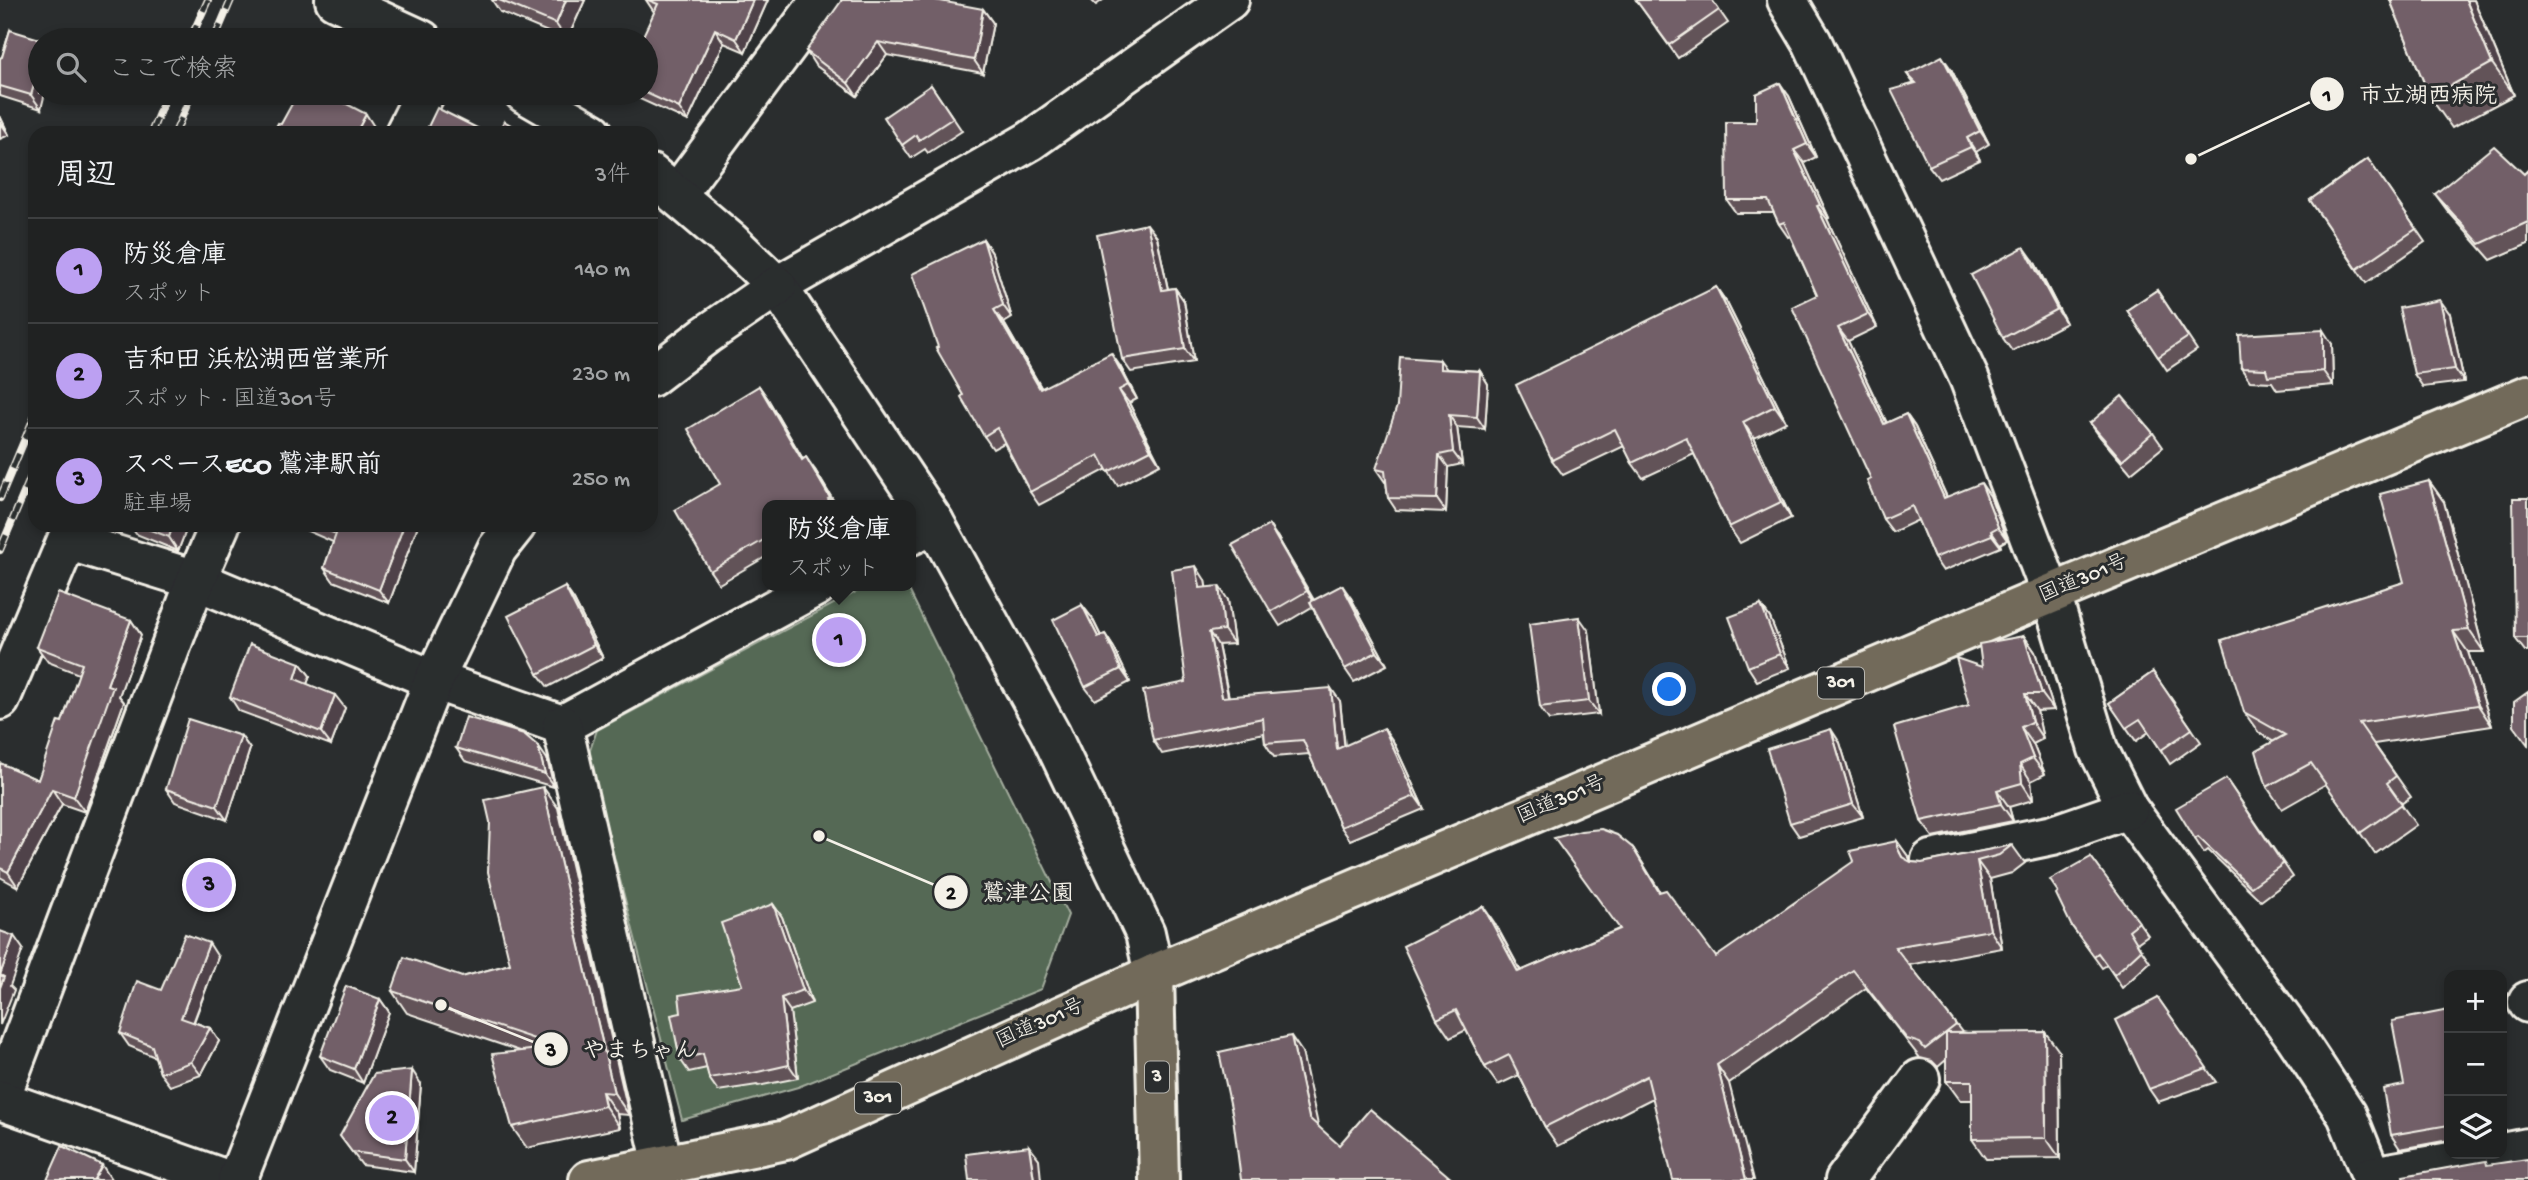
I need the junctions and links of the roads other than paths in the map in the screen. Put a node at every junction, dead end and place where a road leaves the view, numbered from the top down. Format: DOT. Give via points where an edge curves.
graph roads {
  1 [pos="821,0"];
  2 [pos="1228,0"];
  3 [pos="1787,0"];
  4 [pos="340,1"];
  5 [pos="397,28"];
  6 [pos="419,105"];
  7 [pos="545,105"];
  8 [pos="408,126"];
  9 [pos="581,126"];
  10 [pos="664,184"];
  11 [pos="777,286"];
  12 [pos="658,372"];
  13 [pos="2528,395"];
  14 [pos="906,500"];
  15 [pos="923,528"];
  16 [pos="217,532"];
  17 [pos="510,532"];
  18 [pos="196,580"];
  19 [pos="808,591"];
  20 [pos="2051,594"];
  21 [pos="434,680"];
  22 [pos="0,700"];
  23 [pos="562,725"];
  24 [pos="2128,809"];
  25 [pos="1931,860"];
  26 [pos="1154,974"];
  27 [pos="1920,1079"];
  28 [pos="0,1100"];
  29 [pos="2528,1148"];
  30 [pos="2507,1152"];
  31 [pos="2469,1159"];
  32 [pos="663,1165"];
  33 [pos="2372,1178"];
  34 [pos="227,1180"];
  35 [pos="237,1180"];
  36 [pos="589,1180"];
  37 [pos="1159,1180"];
  38 [pos="1845,1180"];
  1 -- 10 [label="street"];
  2 -- 11 [label="street" via="1030,141"];
  3 -- 20 [label="street" via="1812,42 1969,378"];
  4 -- 5 [label="street"];
  6 -- 8 [label="street"];
  7 -- 9 [label="street"];
  10 -- 11 [label="street"];
  11 -- 12 [label="street"];
  11 -- 14 [label="street"];
  13 -- 20 [label="main road, 国道301号 / 301"];
  15 -- 26 [label="street" via="1050,733 1145,933"];
  16 -- 18 [label="street"];
  17 -- 21 [label="street" via="497,549"];
  18 -- 21 [label="street"];
  18 -- 22 [label="street" via="67,540"];
  18 -- 28 [label="street"];
  19 -- 23 [label="street"];
  20 -- 24 [label="street" via="2098,749"];
  20 -- 26 [label="main road, 国道301号 / 301"];
  21 -- 23 [label="street"];
  21 -- 35 [label="street"];
  23 -- 32 [label="street"];
  24 -- 25 [label="street" via="2053,835"];
  24 -- 33 [label="street" via="2347,1115"];
  26 -- 32 [label="main road, 国道301号 / 301" via="786,1140"];
  26 -- 37 [label="main road, 3"];
  27 -- 38 [label="street"];
  28 -- 34 [label="street"];
  29 -- 30 [label="street"];
  31 -- 33 [label="street"];
  32 -- 36 [label="main road, 国道301号 / 301"];
}
